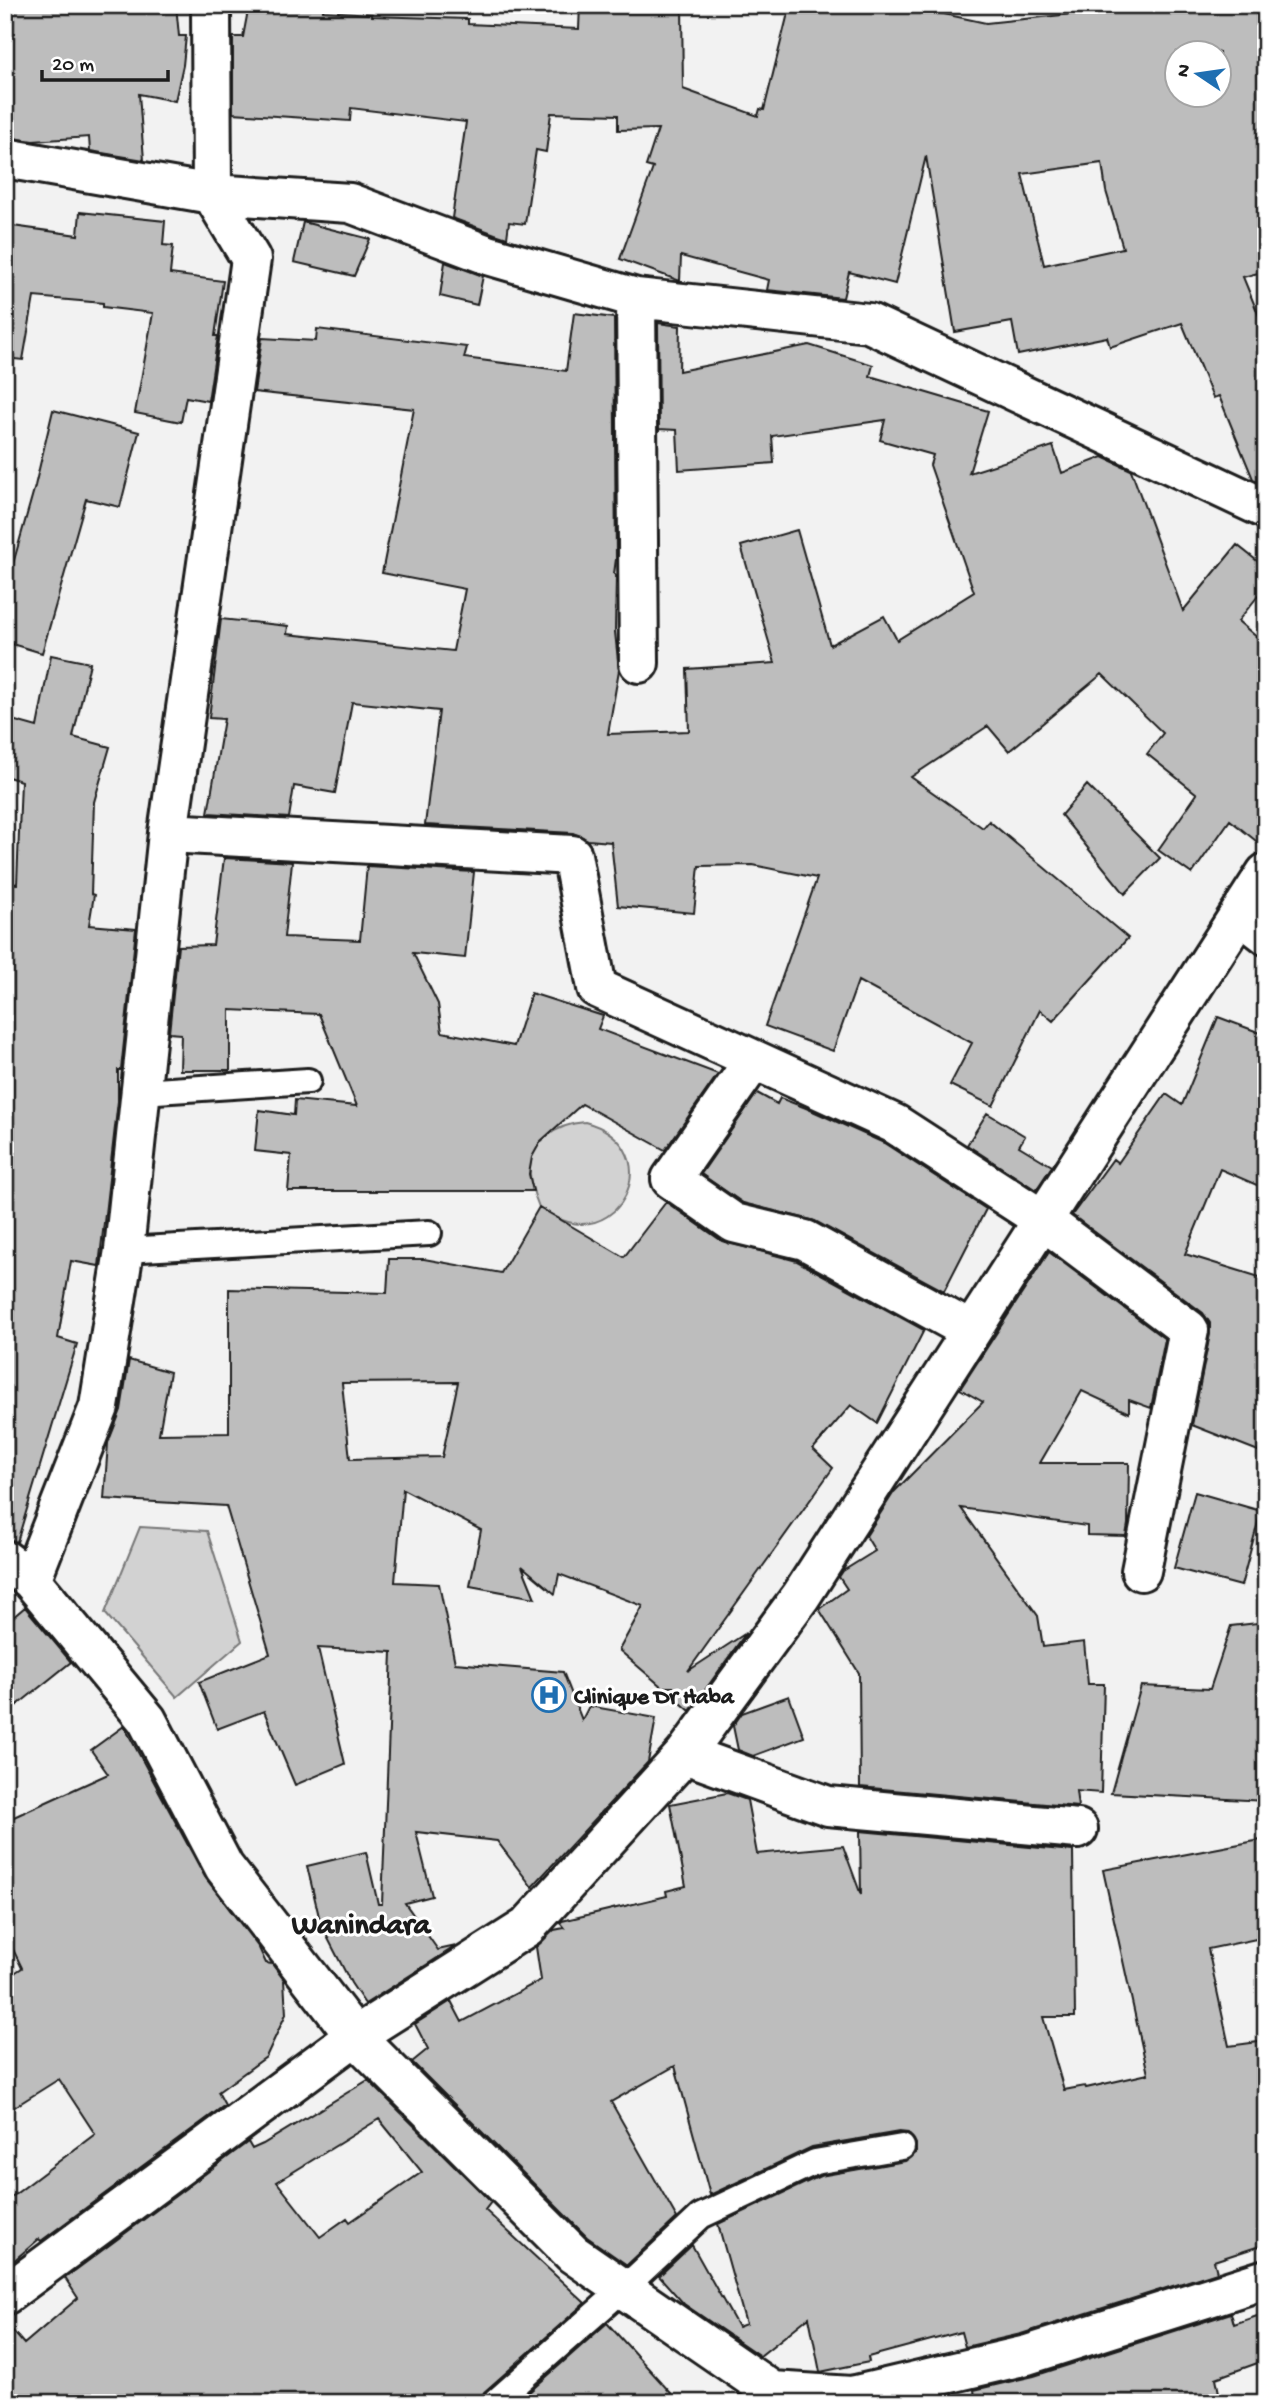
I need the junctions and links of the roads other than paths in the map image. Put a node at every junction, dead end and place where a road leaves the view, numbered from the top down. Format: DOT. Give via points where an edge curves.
graph roads {
  1 [pos="211,5"];
  2 [pos="5,158"];
  3 [pos="212,194"];
  4 [pos="636,298"];
  5 [pos="1266,509"];
  6 [pos="639,663"];
  7 [pos="169,833"];
  8 [pos="1266,873"];
  9 [pos="1236,920"];
  10 [pos="1266,943"];
  11 [pos="754,1060"];
  12 [pos="307,1081"];
  13 [pos="141,1092"];
  14 [pos="1043,1220"];
  15 [pos="429,1233"];
  16 [pos="124,1250"];
  17 [pos="971,1331"];
  18 [pos="18,1570"];
  19 [pos="1141,1572"];
  20 [pos="685,1754"];
  21 [pos="1078,1829"];
  22 [pos="355,2036"];
  23 [pos="902,2147"];
  24 [pos="1266,2279"];
  25 [pos="623,2289"];
  26 [pos="5,2295"];
  27 [pos="769,2397"];
  28 [pos="852,2399"];
  29 [pos="494,2403"];
  1 -- 3 [label="street"];
  2 -- 3 [label="street"];
  3 -- 4 [label="street" via="350,203 488,255"];
  3 -- 7 [label="street" via="251,259"];
  4 -- 5 [label="street" via="869,323"];
  4 -- 6 [label="street"];
  7 -- 11 [label="street" via="572,855 597,988"];
  7 -- 13 [label="street"];
  8 -- 9 [label="street"];
  9 -- 10 [label="lane"];
  9 -- 14 [label="street"];
  11 -- 14 [label="street" via="895,1124"];
  11 -- 17 [label="street" via="671,1179 734,1223 805,1240"];
  12 -- 13 [label="lane"];
  13 -- 16 [label="street"];
  14 -- 17 [label="street"];
  14 -- 19 [label="street" via="1189,1331"];
  15 -- 16 [label="lane"];
  16 -- 18 [label="street" via="99,1407"];
  17 -- 20 [label="street" via="801,1596"];
  18 -- 22 [label="street" via="147,1720 224,1867"];
  20 -- 21 [label="street" via="828,1806"];
  20 -- 22 [label="street" via="527,1927"];
  22 -- 25 [label="street" via="573,2254"];
  22 -- 26 [label="street"];
  23 -- 25 [label="lane" via="815,2162 701,2216"];
  24 -- 28 [label="street" via="1027,2355"];
  25 -- 27 [label="street"];
  25 -- 29 [label="lane"];
  27 -- 28 [label="street"];
}
